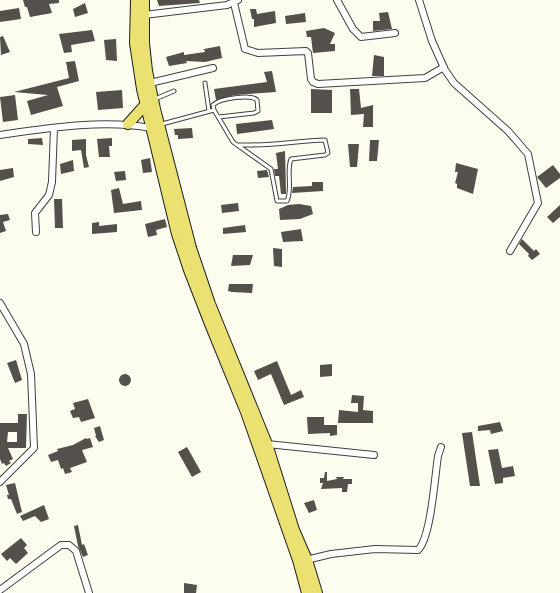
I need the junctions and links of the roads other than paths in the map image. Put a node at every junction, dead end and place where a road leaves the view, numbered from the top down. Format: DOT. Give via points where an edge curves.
graph roads {
  1 [pos="136,0"];
  2 [pos="144,0"];
  3 [pos="337,0"];
  4 [pos="419,0"];
  5 [pos="236,2"];
  6 [pos="144,15"];
  7 [pos="395,33"];
  8 [pos="444,67"];
  9 [pos="213,68"];
  10 [pos="150,83"];
  11 [pos="205,83"];
  12 [pos="174,91"];
  13 [pos="149,103"];
  14 [pos="209,110"];
  15 [pos="214,110"];
  16 [pos="220,117"];
  17 [pos="128,124"];
  18 [pos="155,127"];
  19 [pos="54,128"];
  20 [pos="0,135"];
  21 [pos="239,145"];
  22 [pos="36,232"];
  23 [pos="510,251"];
  24 [pos="0,303"];
  25 [pos="268,444"];
  26 [pos="441,447"];
  27 [pos="374,455"];
  28 [pos="0,482"];
  29 [pos="303,560"];
  30 [pos="0,590"];
  31 [pos="89,593"];
  32 [pos="307,593"];
  33 [pos="317,593"];
  1 -- 13 [label="main road" via="135,43"];
  2 -- 6 [label="main road"];
  3 -- 7 [label="street" via="353,29 361,37"];
  4 -- 8 [label="street" via="432,41"];
  5 -- 6 [label="street"];
  5 -- 8 [label="street" via="245,49 258,53 306,51 311,79 318,84 418,79 425,78"];
  6 -- 10 [label="main road" via="144,43"];
  8 -- 23 [label="street" via="454,83 508,131 528,154 532,180 539,197"];
  9 -- 10 [label="street"];
  10 -- 13 [label="main road"];
  11 -- 14 [label="lane"];
  12 -- 13 [label="lane"];
  13 -- 17 [label="main road" via="140,109"];
  13 -- 18 [label="main road"];
  14 -- 15 [label="lane"];
  14 -- 18 [label="lane"];
  15 -- 16 [label="lane"];
  15 -- 16 [label="lane" via="213,105 219,101 251,96 257,100 258,111 254,113"];
  16 -- 21 [label="lane" via="233,142"];
  17 -- 18 [label="street"];
  17 -- 19 [label="street"];
  18 -- 25 [label="main road" via="201,280"];
  18 -- 29 [label="main road" via="178,234 189,270"];
  19 -- 20 [label="street"];
  19 -- 22 [label="street" via="52,182 49,195 35,213"];
  21 -- 21 [label="lane" via="325,140 328,152 325,155 290,159 289,199 288,202 279,202 274,193 271,170"];
  24 -- 28 [label="street" via="24,344 31,374 34,448"];
  25 -- 27 [label="street"];
  25 -- 29 [label="main road"];
  26 -- 29 [label="street" via="429,521 422,547 418,550 375,549"];
  29 -- 32 [label="main road"];
  29 -- 33 [label="main road"];
  30 -- 31 [label="street" via="61,545 69,545 76,551"];
}
